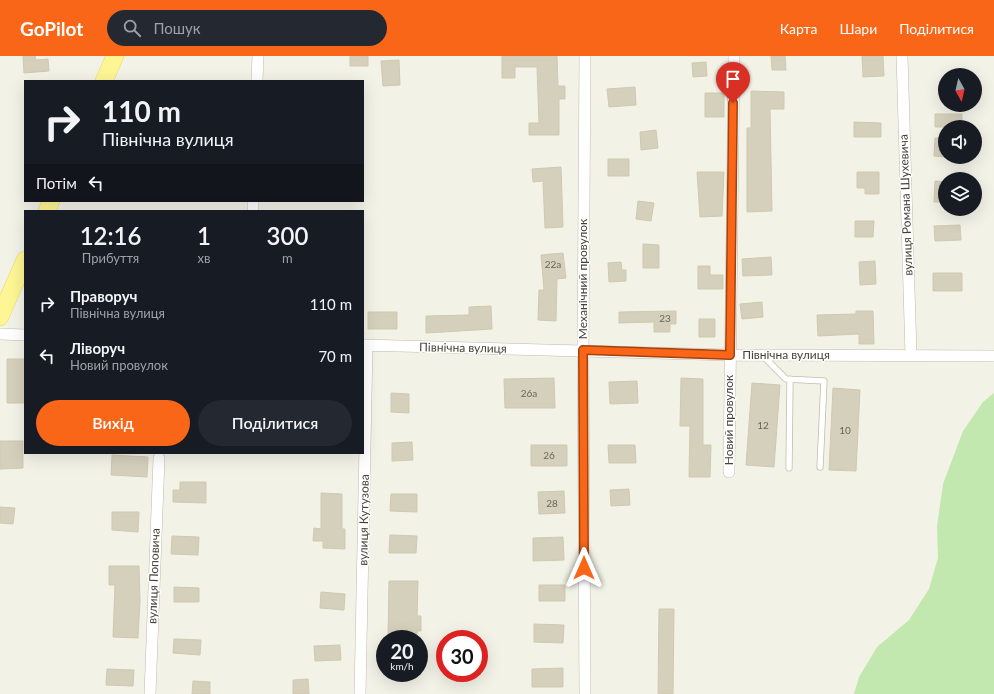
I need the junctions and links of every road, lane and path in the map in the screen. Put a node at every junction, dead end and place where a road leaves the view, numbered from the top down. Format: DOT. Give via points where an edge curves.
graph roads {
  1 [pos="115,56"];
  2 [pos="258,56"];
  3 [pos="585,56"];
  4 [pos="734,56"];
  5 [pos="902,56"];
  6 [pos="104,80"];
  7 [pos="257,80"];
  8 [pos="24,262"];
  9 [pos="0,317"];
  10 [pos="0,334"];
  11 [pos="24,335"];
  12 [pos="365,346"];
  13 [pos="583,350"];
  14 [pos="730,355"];
  15 [pos="762,355"];
  16 [pos="911,355"];
  17 [pos="994,356"];
  18 [pos="790,379"];
  19 [pos="364,416"];
  20 [pos="363,454"];
  21 [pos="159,458"];
  22 [pos="820,467"];
  23 [pos="789,468"];
  24 [pos="729,472"];
  25 [pos="150,694"];
  26 [pos="360,694"];
  27 [pos="585,694"];
  1 -- 6 [label="main road"];
  2 -- 7 [label="street"];
  3 -- 13 [label="street, Механічний провулок"];
  4 -- 14 [label="street, Новий провулок"];
  5 -- 16 [label="street, вулиця Романа Шухевича"];
  8 -- 9 [label="main road"];
  10 -- 11 [label="street"];
  12 -- 13 [label="street, Північна вулиця"];
  12 -- 19 [label="street, вулиця Кутузова"];
  13 -- 14 [label="street, Північна вулиця"];
  13 -- 27 [label="street, Механічний провулок"];
  14 -- 15 [label="street, Північна вулиця"];
  14 -- 24 [label="street, Новий провулок"];
  15 -- 16 [label="street, Північна вулиця"];
  15 -- 18 [label="lane" via="786,379"];
  16 -- 17 [label="street, Північна вулиця"];
  18 -- 22 [label="lane" via="824,380"];
  18 -- 23 [label="lane"];
  20 -- 26 [label="street, вулиця Кутузова"];
  21 -- 25 [label="street, вулиця Поповича"];
}
